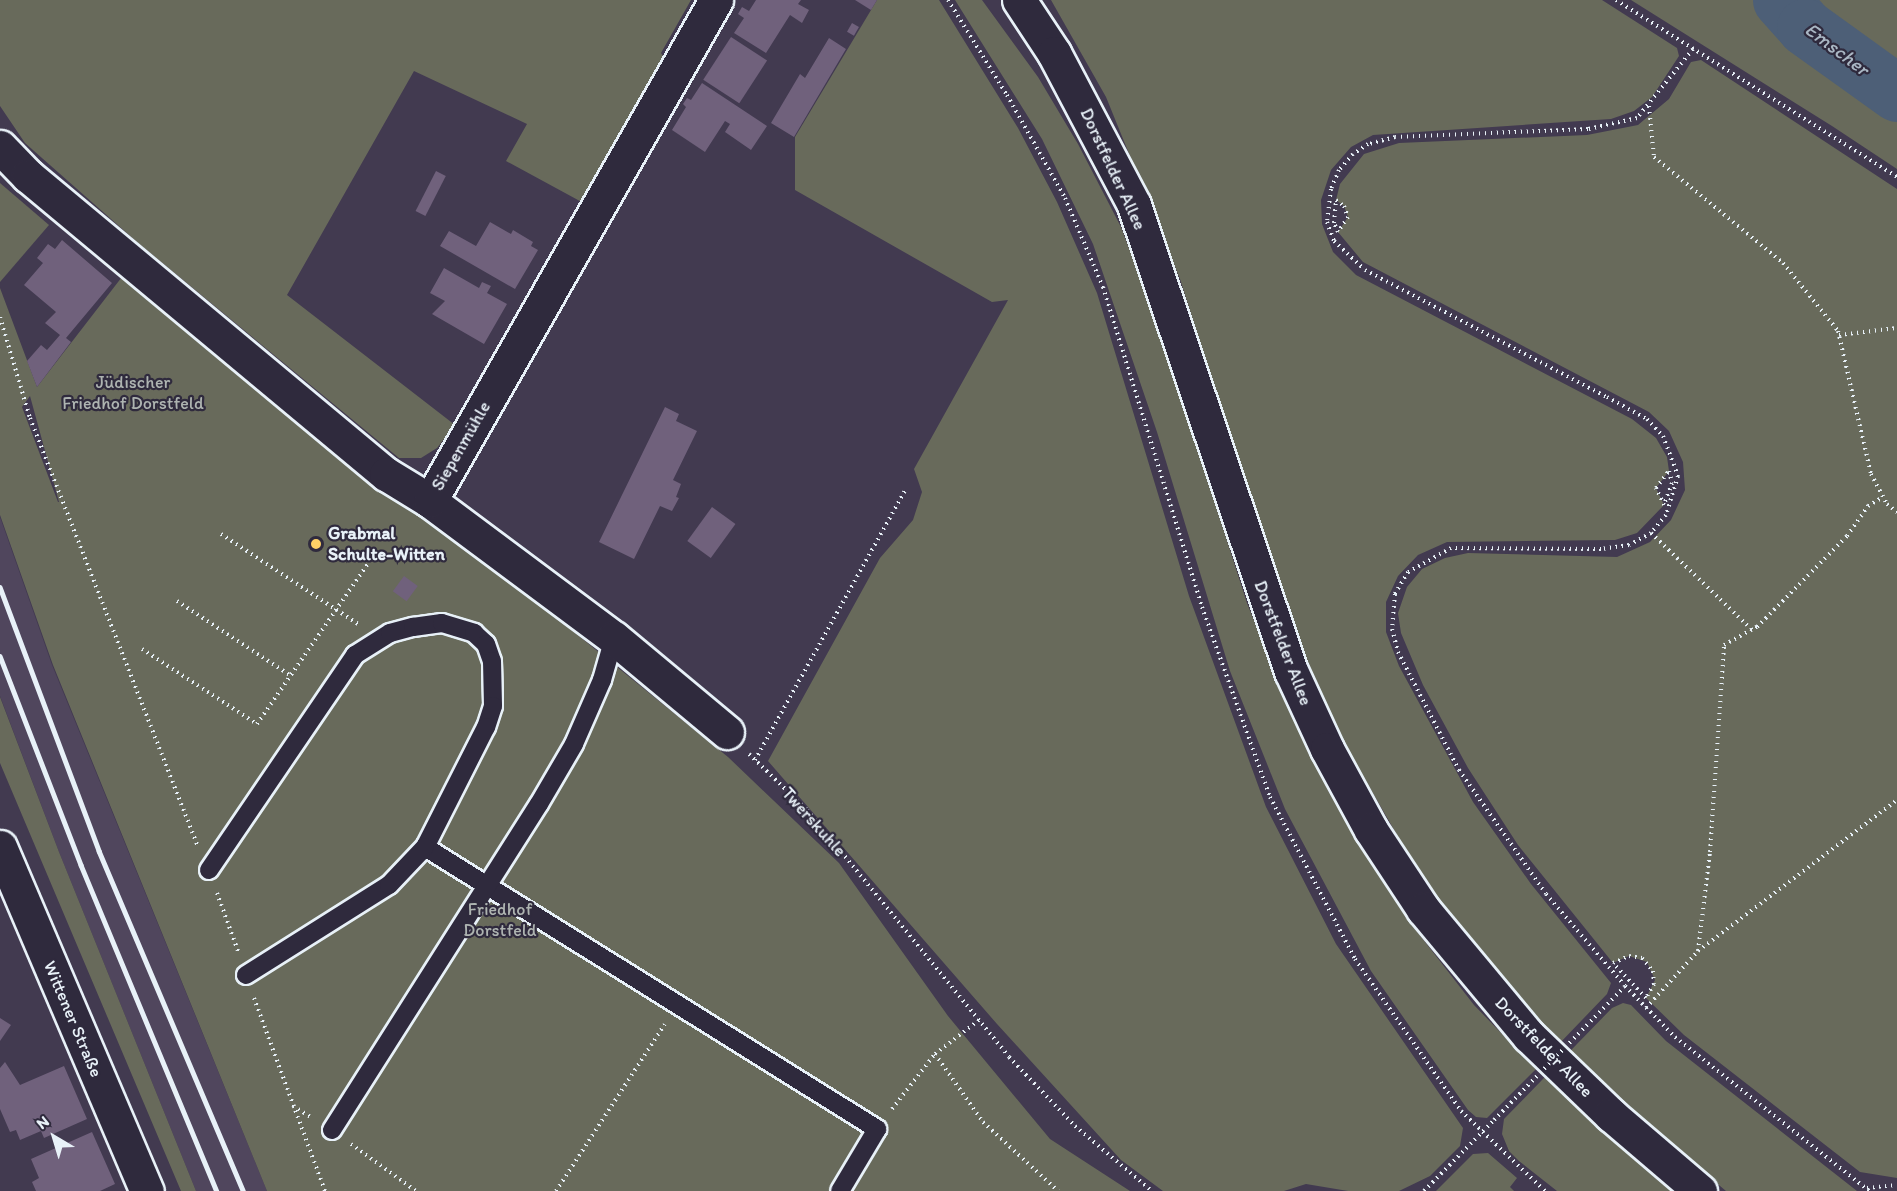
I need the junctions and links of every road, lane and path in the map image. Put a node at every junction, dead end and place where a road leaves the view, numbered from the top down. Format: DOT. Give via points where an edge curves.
graph roads {
  1 [pos="716,0"];
  2 [pos="948,0"];
  3 [pos="1019,0"];
  4 [pos="1616,0"];
  5 [pos="1693,49"];
  6 [pos="1648,105"];
  7 [pos="0,147"];
  8 [pos="1897,177"];
  9 [pos="1328,208"];
  10 [pos="1334,208"];
  11 [pos="0,317"];
  12 [pos="1897,328"];
  13 [pos="1839,335"];
  14 [pos="906,489"];
  15 [pos="1668,493"];
  16 [pos="1675,495"];
  17 [pos="1883,497"];
  18 [pos="430,501"];
  19 [pos="1897,512"];
  20 [pos="1651,533"];
  21 [pos="221,534"];
  22 [pos="369,561"];
  23 [pos="177,601"];
  24 [pos="336,609"];
  25 [pos="1752,630"];
  26 [pos="381,638"];
  27 [pos="614,638"];
  28 [pos="142,649"];
  29 [pos="291,676"];
  30 [pos="727,732"];
  31 [pos="756,760"];
  32 [pos="1897,800"];
  33 [pos="0,847"];
  34 [pos="425,847"];
  35 [pos="209,870"];
  36 [pos="488,885"];
  37 [pos="1698,951"];
  38 [pos="246,975"];
  39 [pos="1630,981"];
  40 [pos="1625,986"];
  41 [pos="678,1003"];
  42 [pos="1646,1008"];
  43 [pos="979,1020"];
  44 [pos="935,1054"];
  45 [pos="293,1105"];
  46 [pos="332,1130"];
  47 [pos="877,1130"];
  48 [pos="1481,1132"];
  49 [pos="1897,1185"];
  50 [pos="1868,1190"];
  51 [pos="147,1191"];
  52 [pos="325,1191"];
  53 [pos="416,1191"];
  54 [pos="556,1191"];
  55 [pos="840,1191"];
  56 [pos="1058,1191"];
  57 [pos="1152,1191"];
  58 [pos="1424,1191"];
  59 [pos="1545,1191"];
  60 [pos="1700,1191"];
  1 -- 18 [label="main road, Siepenmühle"];
  2 -- 48 [label="path" via="1065,198 1103,287 1203,607 1270,797 1355,959 1461,1111"];
  3 -- 60 [label="main road, Dorstfelder Allee" via="1071,84 1134,205 1287,660 1327,749 1371,830 1423,909 1529,1036 1611,1115"];
  4 -- 5 [label="path"];
  5 -- 6 [label="path"];
  5 -- 8 [label="path"];
  6 -- 9 [label="path" via="1637,118 1588,129 1395,138 1368,144 1339,171"];
  6 -- 13 [label="path" via="1654,157 1783,263"];
  7 -- 18 [label="main road, Siepenmühle" via="28,176 333,431 386,474"];
  9 -- 10 [label="path"];
  9 -- 16 [label="path" via="1327,222 1334,241 1365,270 1647,419 1663,436 1672,456 1678,476"];
  10 -- 10 [label="path" via="1334,223 1338,232 1346,225 1348,213 1335,200"];
  11 -- 35 [label="path" via="30,418"];
  12 -- 13 [label="path"];
  13 -- 17 [label="path" via="1871,474"];
  14 -- 31 [label="path"];
  15 -- 15 [label="path" via="1672,483 1669,471 1661,476 1656,488 1664,505"];
  15 -- 16 [label="path"];
  16 -- 20 [label="path" via="1666,515"];
  17 -- 19 [label="path"];
  17 -- 25 [label="path" via="1868,506 1840,544"];
  18 -- 27 [label="main road"];
  20 -- 25 [label="path"];
  20 -- 40 [label="path" via="1629,545 1601,549 1451,548 1408,572 1395,594 1392,614 1398,652 1459,770 1546,894"];
  21 -- 24 [label="path"];
  22 -- 24 [label="path"];
  23 -- 29 [label="path"];
  24 -- 26 [label="path"];
  24 -- 29 [label="path"];
  25 -- 37 [label="path" via="1724,645"];
  26 -- 34 [label="lane" via="413,627 458,625 486,644 492,661 495,689 486,727"];
  26 -- 35 [label="lane" via="355,655"];
  27 -- 30 [label="main road"];
  27 -- 36 [label="lane" via="602,680 574,744"];
  28 -- 29 [label="path" via="258,724"];
  30 -- 31 [label="path, Twerskuhle"];
  31 -- 43 [label="path, Twerskuhle" via="807,810"];
  32 -- 37 [label="path"];
  33 -- 51 [label="main road, Wittener Straße"];
  34 -- 36 [label="lane"];
  34 -- 38 [label="lane" via="389,885"];
  35 -- 38 [label="path"];
  36 -- 41 [label="lane"];
  36 -- 46 [label="lane"];
  37 -- 42 [label="path"];
  38 -- 45 [label="path"];
  39 -- 39 [label="path" via="1646,998 1650,994 1654,980 1647,962 1629,956 1613,963"];
  39 -- 40 [label="path"];
  40 -- 42 [label="path"];
  40 -- 48 [label="path, bridge"];
  41 -- 47 [label="lane"];
  41 -- 54 [label="path"];
  42 -- 50 [label="path" via="1675,1037"];
  43 -- 44 [label="path"];
  43 -- 57 [label="path, Twerskuhle" via="1075,1126"];
  44 -- 47 [label="path"];
  44 -- 56 [label="path" via="983,1122"];
  45 -- 46 [label="path"];
  45 -- 52 [label="path"];
  46 -- 53 [label="path"];
  47 -- 55 [label="lane"];
  48 -- 58 [label="path"];
  48 -- 59 [label="path"];
  49 -- 50 [label="path"];
}
